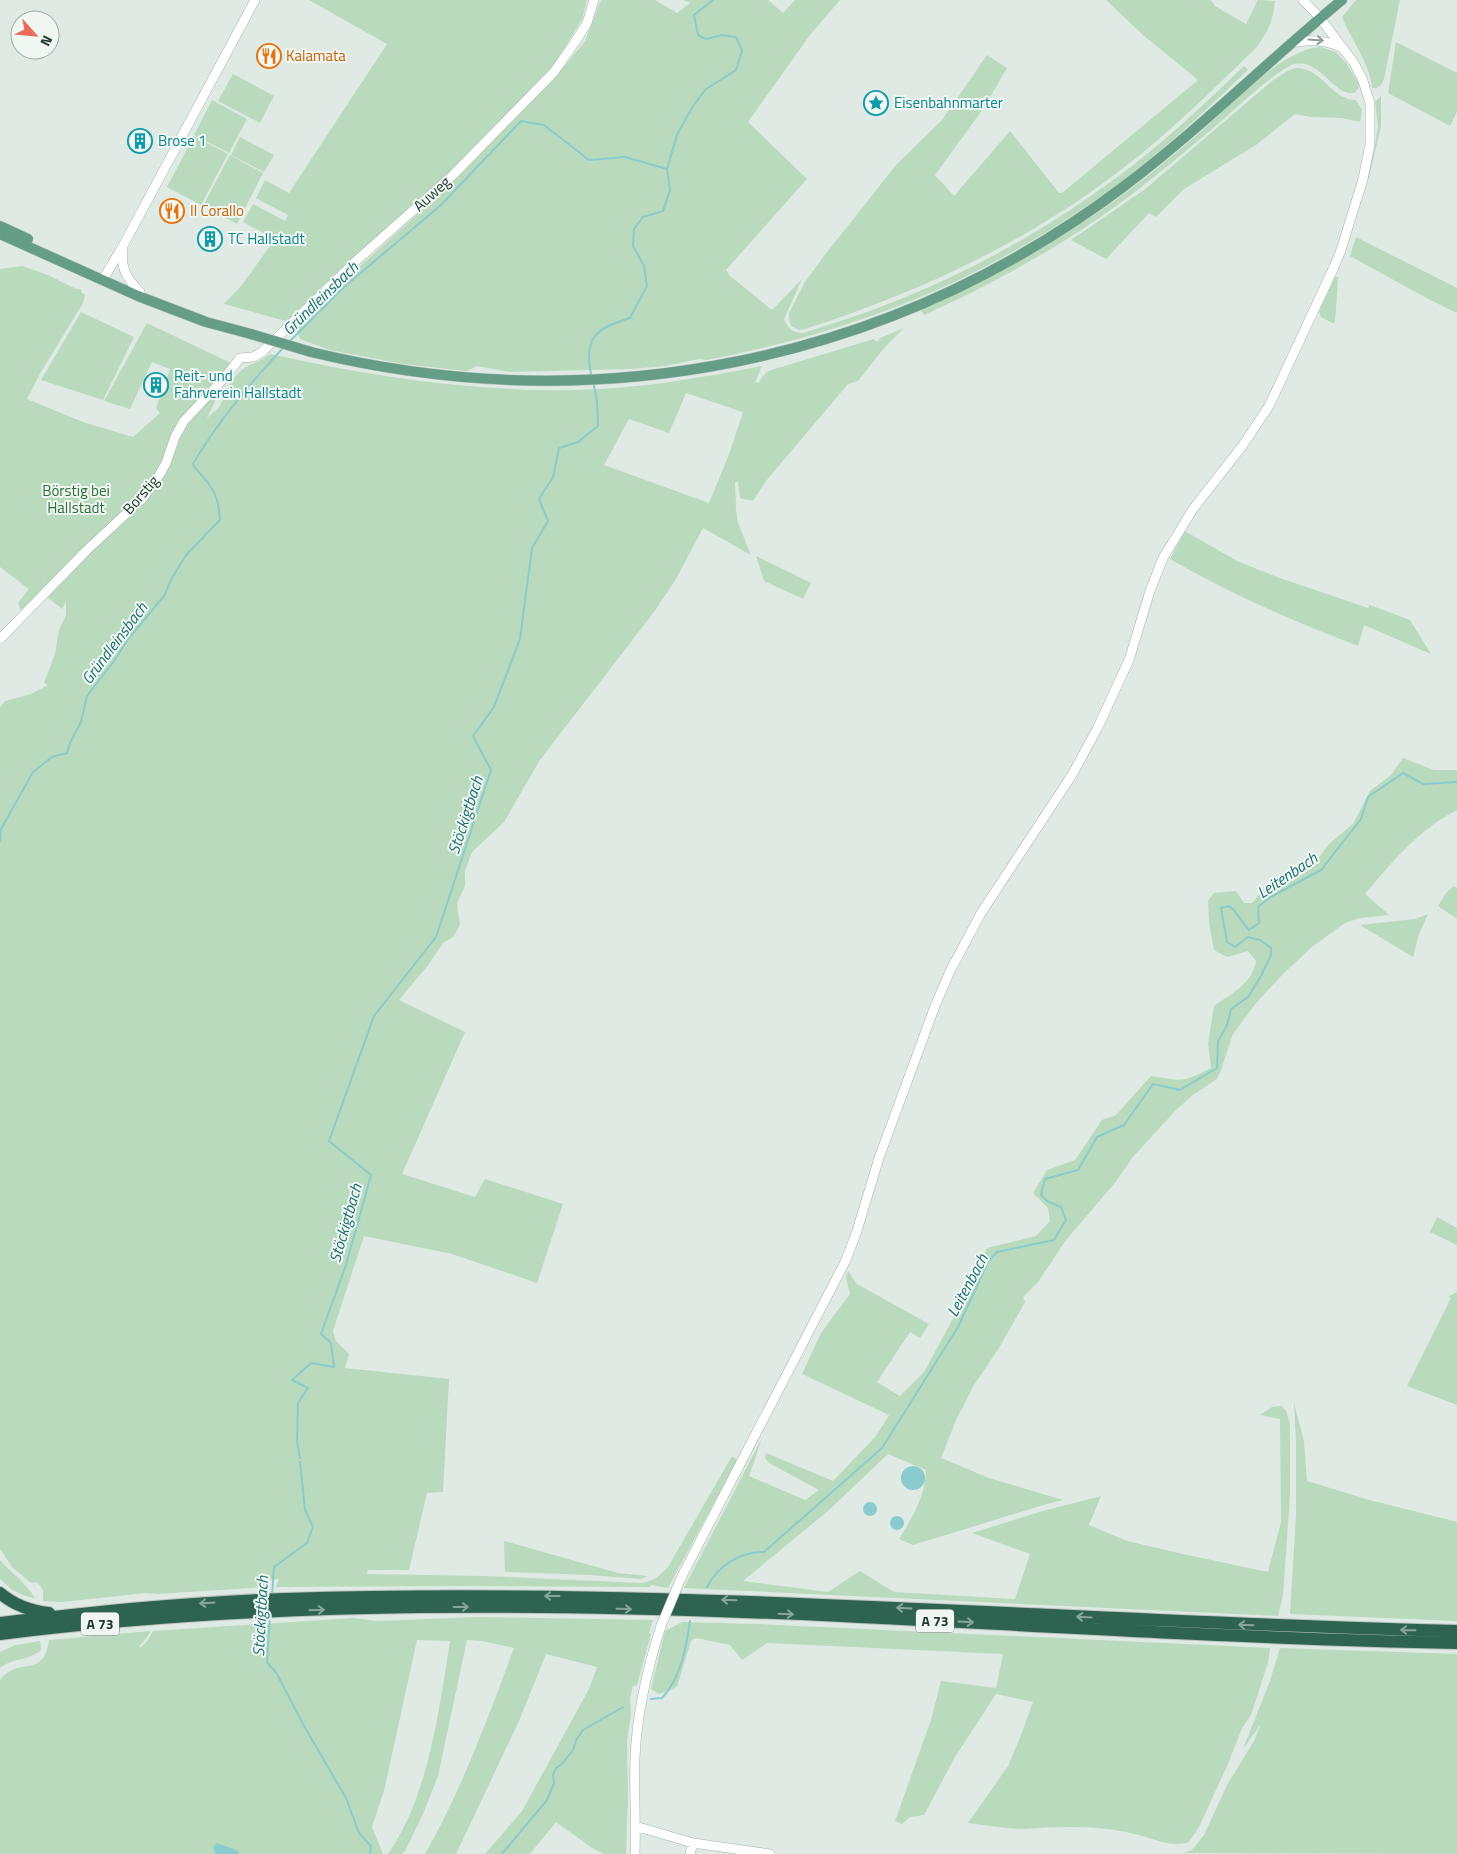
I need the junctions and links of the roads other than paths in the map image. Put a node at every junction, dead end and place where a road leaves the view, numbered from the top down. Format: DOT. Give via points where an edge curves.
graph roads {
  1 [pos="255,0"];
  2 [pos="594,0"];
  3 [pos="1302,0"];
  4 [pos="1342,0"];
  5 [pos="1320,18"];
  6 [pos="1290,43"];
  7 [pos="1342,47"];
  8 [pos="0,226"];
  9 [pos="0,234"];
  10 [pos="124,245"];
  11 [pos="104,278"];
  12 [pos="140,292"];
  13 [pos="233,328"];
  14 [pos="240,358"];
  15 [pos="0,639"];
  16 [pos="0,1593"];
  17 [pos="376,1602"];
  18 [pos="61,1618"];
  19 [pos="0,1622"];
  20 [pos="26,1622"];
  21 [pos="1457,1631"];
  22 [pos="0,1634"];
  23 [pos="1457,1643"];
  24 [pos="0,1644"];
  25 [pos="635,1826"];
  26 [pos="693,1843"];
  27 [pos="635,1854"];
  28 [pos="690,1854"];
  29 [pos="770,1854"];
  1 -- 10 [label="street"];
  2 -- 14 [label="street, Auweg" via="587,23 554,72 453,175 356,261 262,352 254,357"];
  3 -- 5 [label="street"];
  4 -- 5 [label="main road"];
  5 -- 6 [label="main road"];
  5 -- 7 [label="street"];
  6 -- 7 [label="street, one-way" via="1321,40"];
  6 -- 13 [label="main road, bridge" via="1208,118 1122,188 1059,232 975,280 892,316 794,348 692,370 630,377 573,381 506,380 382,368 311,352"];
  7 -- 25 [label="street, bridge" via="1365,87 1370,103 1371,128 1363,179 1334,267 1269,406 1182,526 1164,558 1128,660 1090,743 981,913 951,969 879,1158 845,1262 681,1578 661,1626 645,1678 638,1724"];
  8 -- 11 [label="main road"];
  9 -- 11 [label="main road"];
  10 -- 11 [label="street"];
  10 -- 12 [label="street" via="122,264 125,275"];
  11 -- 12 [label="main road"];
  11 -- 13 [label="main road" via="206,322"];
  12 -- 13 [label="main road"];
  14 -- 15 [label="street, Borstig" via="184,421 166,463 143,498"];
  16 -- 20 [label="highway"];
  17 -- 18 [label="highway, A 73"];
  21 -- 17 [label="highway, A 73, one-way" via="1216,1624 706,1599 559,1596"];
  17 -- 23 [label="highway, A 73, one-way" via="752,1612 1205,1635"];
  18 -- 20 [label="highway"];
  18 -- 20 [label="highway, A 73"];
  19 -- 20 [label="highway, A 73"];
  20 -- 22 [label="highway, A 73"];
  20 -- 24 [label="highway"];
  25 -- 26 [label="street"];
  25 -- 27 [label="street"];
  26 -- 28 [label="street"];
  26 -- 29 [label="street"];
}
